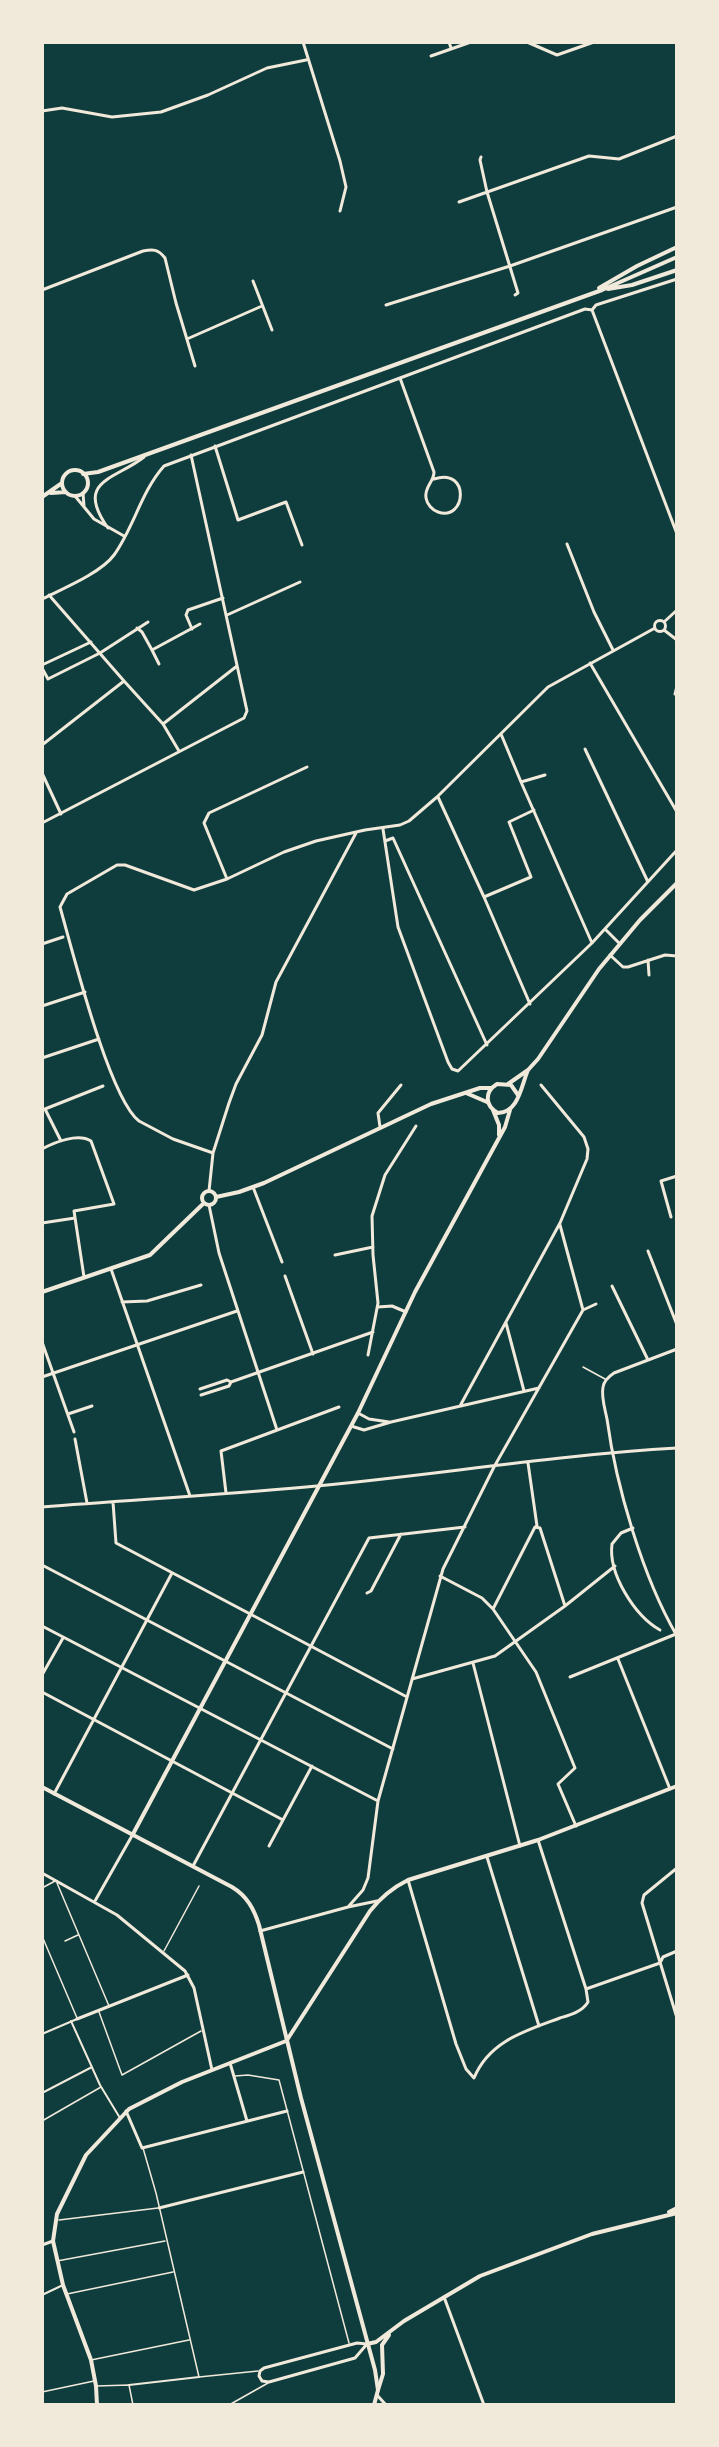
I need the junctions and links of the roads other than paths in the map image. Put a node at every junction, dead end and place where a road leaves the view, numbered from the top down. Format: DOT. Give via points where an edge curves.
graph roads {
  1 [pos="303,42"];
  2 [pos="449,42"];
  3 [pos="471,42"];
  4 [pos="527,42"];
  5 [pos="594,42"];
  6 [pos="451,48"];
  7 [pos="431,56"];
  8 [pos="306,60"];
  9 [pos="42,111"];
  10 [pos="677,136"];
  11 [pos="481,157"];
  12 [pos="487,192"];
  13 [pos="459,202"];
  14 [pos="677,207"];
  15 [pos="340,211"];
  16 [pos="677,248"];
  17 [pos="677,257"];
  18 [pos="510,266"];
  19 [pos="677,270"];
  20 [pos="677,279"];
  21 [pos="253,281"];
  22 [pos="42,290"];
  23 [pos="602,290"];
  24 [pos="591,293"];
  25 [pos="515,296"];
  26 [pos="386,305"];
  27 [pos="262,306"];
  28 [pos="592,310"];
  29 [pos="273,330"];
  30 [pos="187,339"];
  31 [pos="195,366"];
  32 [pos="400,378"];
  33 [pos="215,446"];
  34 [pos="148,453"];
  35 [pos="192,455"];
  36 [pos="98,472"];
  37 [pos="83,474"];
  38 [pos="434,479"];
  39 [pos="87,482"];
  40 [pos="62,483"];
  41 [pos="66,492"];
  42 [pos="50,493"];
  43 [pos="83,493"];
  44 [pos="42,496"];
  45 [pos="75,496"];
  46 [pos="84,508"];
  47 [pos="108,528"];
  48 [pos="677,534"];
  49 [pos="124,536"];
  50 [pos="567,544"];
  51 [pos="302,545"];
  52 [pos="300,582"];
  53 [pos="49,596"];
  54 [pos="223,598"];
  55 [pos="42,599"];
  56 [pos="677,610"];
  57 [pos="227,615"];
  58 [pos="148,622"];
  59 [pos="664,622"];
  60 [pos="200,624"];
  61 [pos="137,628"];
  62 [pos="655,628"];
  63 [pos="192,629"];
  64 [pos="664,630"];
  65 [pos="677,640"];
  66 [pos="91,642"];
  67 [pos="152,650"];
  68 [pos="613,650"];
  69 [pos="100,653"];
  70 [pos="590,663"];
  71 [pos="159,664"];
  72 [pos="42,666"];
  73 [pos="237,666"];
  74 [pos="124,681"];
  75 [pos="677,686"];
  76 [pos="675,694"];
  77 [pos="163,724"];
  78 [pos="501,734"];
  79 [pos="42,745"];
  80 [pos="585,749"];
  81 [pos="179,751"];
  82 [pos="307,766"];
  83 [pos="42,773"];
  84 [pos="545,775"];
  85 [pos="522,782"];
  86 [pos="44,785"];
  87 [pos="437,797"];
  88 [pos="534,810"];
  89 [pos="677,812"];
  90 [pos="61,814"];
  91 [pos="42,823"];
  92 [pos="383,829"];
  93 [pos="356,833"];
  94 [pos="385,841"];
  95 [pos="677,850"];
  96 [pos="227,879"];
  97 [pos="648,882"];
  98 [pos="677,883"];
  99 [pos="484,897"];
  100 [pos="605,929"];
  101 [pos="63,937"];
  102 [pos="42,944"];
  103 [pos="592,944"];
  104 [pos="620,944"];
  105 [pos="610,955"];
  106 [pos="677,956"];
  107 [pos="648,960"];
  108 [pos="649,975"];
  109 [pos="85,992"];
  110 [pos="530,1004"];
  111 [pos="42,1005"];
  112 [pos="99,1039"];
  113 [pos="487,1045"];
  114 [pos="42,1058"];
  115 [pos="528,1070"];
  116 [pos="508,1084"];
  117 [pos="401,1085"];
  118 [pos="541,1085"];
  119 [pos="103,1086"];
  120 [pos="491,1088"];
  121 [pos="464,1093"];
  122 [pos="518,1095"];
  123 [pos="488,1102"];
  124 [pos="44,1110"];
  125 [pos="492,1110"];
  126 [pos="510,1110"];
  127 [pos="416,1126"];
  128 [pos="380,1127"];
  129 [pos="498,1137"];
  130 [pos="61,1141"];
  131 [pos="42,1149"];
  132 [pos="213,1153"];
  133 [pos="677,1176"];
  134 [pos="253,1187"];
  135 [pos="210,1191"];
  136 [pos="216,1197"];
  137 [pos="204,1203"];
  138 [pos="209,1205"];
  139 [pos="671,1217"];
  140 [pos="75,1218"];
  141 [pos="42,1223"];
  142 [pos="560,1223"];
  143 [pos="373,1247"];
  144 [pos="648,1251"];
  145 [pos="335,1255"];
  146 [pos="282,1262"];
  147 [pos="111,1269"];
  148 [pos="285,1276"];
  149 [pos="84,1278"];
  150 [pos="201,1285"];
  151 [pos="612,1286"];
  152 [pos="42,1292"];
  153 [pos="122,1302"];
  154 [pos="596,1304"];
  155 [pos="378,1307"];
  156 [pos="583,1310"];
  157 [pos="237,1311"];
  158 [pos="406,1312"];
  159 [pos="505,1322"];
  160 [pos="677,1325"];
  161 [pos="373,1332"];
  162 [pos="42,1342"];
  163 [pos="137,1344"];
  164 [pos="677,1349"];
  165 [pos="313,1354"];
  166 [pos="368,1355"];
  167 [pos="648,1360"];
  168 [pos="583,1367"];
  169 [pos="258,1373"];
  170 [pos="53,1374"];
  171 [pos="42,1377"];
  172 [pos="606,1380"];
  173 [pos="231,1382"];
  174 [pos="200,1389"];
  175 [pos="539,1389"];
  176 [pos="524,1391"];
  177 [pos="201,1395"];
  178 [pos="92,1406"];
  179 [pos="459,1406"];
  180 [pos="339,1407"];
  181 [pos="358,1413"];
  182 [pos="68,1414"];
  183 [pos="391,1422"];
  184 [pos="351,1426"];
  185 [pos="277,1430"];
  186 [pos="74,1432"];
  187 [pos="75,1439"];
  188 [pos="677,1448"];
  189 [pos="611,1452"];
  190 [pos="528,1463"];
  191 [pos="494,1467"];
  192 [pos="320,1485"];
  193 [pos="226,1493"];
  194 [pos="190,1496"];
  195 [pos="112,1502"];
  196 [pos="87,1503"];
  197 [pos="42,1507"];
  198 [pos="465,1527"];
  199 [pos="537,1527"];
  200 [pos="633,1528"];
  201 [pos="401,1534"];
  202 [pos="42,1565"];
  203 [pos="615,1566"];
  204 [pos="172,1573"];
  205 [pos="440,1576"];
  206 [pos="367,1593"];
  207 [pos="565,1606"];
  208 [pos="493,1609"];
  209 [pos="249,1615"];
  210 [pos="147,1620"];
  211 [pos="42,1626"];
  212 [pos="660,1630"];
  213 [pos="676,1635"];
  214 [pos="63,1638"];
  215 [pos="515,1643"];
  216 [pos="310,1645"];
  217 [pos="618,1659"];
  218 [pos="225,1662"];
  219 [pos="473,1663"];
  220 [pos="122,1667"];
  221 [pos="42,1675"];
  222 [pos="570,1677"];
  223 [pos="412,1679"];
  224 [pos="42,1692"];
  225 [pos="286,1693"];
  226 [pos="407,1697"];
  227 [pos="202,1708"];
  228 [pos="93,1719"];
  229 [pos="260,1738"];
  230 [pos="393,1749"];
  231 [pos="174,1760"];
  232 [pos="312,1766"];
  233 [pos="677,1786"];
  234 [pos="42,1787"];
  235 [pos="670,1789"];
  236 [pos="232,1792"];
  237 [pos="54,1794"];
  238 [pos="378,1801"];
  239 [pos="283,1820"];
  240 [pos="576,1826"];
  241 [pos="133,1834"];
  242 [pos="538,1840"];
  243 [pos="268,1846"];
  244 [pos="520,1846"];
  245 [pos="487,1857"];
  246 [pos="193,1866"];
  247 [pos="677,1868"];
  248 [pos="42,1873"];
  249 [pos="56,1880"];
  250 [pos="408,1880"];
  251 [pos="199,1886"];
  252 [pos="42,1888"];
  253 [pos="95,1901"];
  254 [pos="377,1901"];
  255 [pos="348,1907"];
  256 [pos="260,1931"];
  257 [pos="79,1935"];
  258 [pos="42,1936"];
  259 [pos="65,1941"];
  260 [pos="677,1951"];
  261 [pos="163,1952"];
  262 [pos="660,1963"];
  263 [pos="188,1975"];
  264 [pos="586,1989"];
  265 [pos="109,2007"];
  266 [pos="98,2011"];
  267 [pos="677,2018"];
  268 [pos="77,2019"];
  269 [pos="71,2021"];
  270 [pos="539,2026"];
  271 [pos="204,2030"];
  272 [pos="42,2034"];
  273 [pos="286,2041"];
  274 [pos="230,2063"];
  275 [pos="92,2067"];
  276 [pos="213,2070"];
  277 [pos="235,2077"];
  278 [pos="101,2087"];
  279 [pos="42,2093"];
  280 [pos="126,2111"];
  281 [pos="287,2111"];
  282 [pos="120,2118"];
  283 [pos="42,2121"];
  284 [pos="247,2121"];
  285 [pos="142,2148"];
  286 [pos="303,2172"];
  287 [pos="159,2208"];
  288 [pos="677,2208"];
  289 [pos="677,2212"];
  290 [pos="666,2214"];
  291 [pos="55,2220"];
  292 [pos="53,2241"];
  293 [pos="166,2241"];
  294 [pos="42,2245"];
  295 [pos="57,2261"];
  296 [pos="173,2272"];
  297 [pos="63,2285"];
  298 [pos="42,2295"];
  299 [pos="66,2295"];
  300 [pos="444,2297"];
  301 [pos="391,2332"];
  302 [pos="190,2340"];
  303 [pos="367,2344"];
  304 [pos="349,2345"];
  305 [pos="91,2360"];
  306 [pos="261,2370"];
  307 [pos="199,2377"];
  308 [pos="269,2382"];
  309 [pos="95,2383"];
  310 [pos="129,2385"];
  311 [pos="42,2392"];
  312 [pos="377,2393"];
  313 [pos="97,2405"];
  314 [pos="133,2405"];
  315 [pos="229,2405"];
  316 [pos="375,2405"];
  317 [pos="386,2405"];
  318 [pos="484,2405"];
  1 -- 8 [label="street"];
  2 -- 6 [label="street"];
  3 -- 6 [label="street"];
  4 -- 5 [label="street" via="557,55"];
  6 -- 7 [label="street"];
  8 -- 9 [label="street" via="267,68 161,112 112,117 62,108"];
  8 -- 15 [label="street" via="337,149 346,188"];
  10 -- 12 [label="street" via="620,159 589,156"];
  11 -- 12 [label="street"];
  12 -- 13 [label="street"];
  12 -- 18 [label="street"];
  14 -- 18 [label="street"];
  16 -- 24 [label="street"];
  17 -- 23 [label="street"];
  18 -- 25 [label="street" via="519,293"];
  18 -- 26 [label="street"];
  19 -- 23 [label="street"];
  20 -- 28 [label="street" via="596,305"];
  21 -- 27 [label="street"];
  22 -- 30 [label="street" via="143,251 156,250 165,258"];
  23 -- 24 [label="street"];
  24 -- 34 [label="street"];
  27 -- 29 [label="street"];
  27 -- 30 [label="street"];
  28 -- 32 [label="street" via="585,309"];
  28 -- 48 [label="street"];
  30 -- 31 [label="street"];
  32 -- 33 [label="street"];
  32 -- 38 [label="street"];
  33 -- 35 [label="street"];
  33 -- 51 [label="street" via="238,520 286,502"];
  34 -- 36 [label="street"];
  34 -- 47 [label="street" via="108,477 97,489 96,506"];
  35 -- 49 [label="street" via="164,465 153,478"];
  35 -- 54 [label="street"];
  36 -- 37 [label="street"];
  36 -- 39 [label="street"];
  37 -- 39 [label="street"];
  37 -- 40 [label="street" via="70,472"];
  38 -- 38 [label="street" via="426,490 429,506 444,513 452,511 458,506 461,490 450,478"];
  39 -- 43 [label="street"];
  40 -- 41 [label="street"];
  40 -- 42 [label="street"];
  41 -- 42 [label="street"];
  41 -- 45 [label="street"];
  42 -- 44 [label="street"];
  43 -- 45 [label="street"];
  43 -- 46 [label="street"];
  45 -- 46 [label="street"];
  46 -- 47 [label="street"];
  47 -- 49 [label="street"];
  49 -- 53 [label="street" via="104,564"];
  50 -- 68 [label="street"];
  52 -- 57 [label="street"];
  53 -- 55 [label="street"];
  53 -- 66 [label="street"];
  54 -- 57 [label="street"];
  54 -- 63 [label="street" via="188,610"];
  56 -- 59 [label="street"];
  57 -- 73 [label="street"];
  58 -- 61 [label="street"];
  59 -- 62 [label="street" via="657,621"];
  59 -- 64 [label="street"];
  60 -- 63 [label="street"];
  61 -- 67 [label="street"];
  61 -- 69 [label="street"];
  62 -- 64 [label="street"];
  62 -- 68 [label="street"];
  63 -- 67 [label="street"];
  64 -- 65 [label="street"];
  66 -- 69 [label="street"];
  66 -- 72 [label="street"];
  67 -- 71 [label="street"];
  68 -- 70 [label="street"];
  69 -- 72 [label="street" via="48,679"];
  69 -- 74 [label="street"];
  70 -- 78 [label="street" via="548,687"];
  70 -- 89 [label="street"];
  73 -- 77 [label="street"];
  73 -- 81 [label="street" via="247,711 244,718"];
  74 -- 77 [label="street"];
  74 -- 79 [label="street"];
  75 -- 76 [label="street"];
  77 -- 81 [label="street"];
  78 -- 85 [label="street"];
  78 -- 87 [label="street"];
  80 -- 97 [label="street"];
  81 -- 90 [label="street"];
  82 -- 96 [label="street" via="209,813 204,823"];
  83 -- 86 [label="street"];
  84 -- 85 [label="street"];
  85 -- 88 [label="street"];
  86 -- 90 [label="street"];
  87 -- 92 [label="street" via="409,821"];
  87 -- 99 [label="street"];
  88 -- 99 [label="street" via="509,822 531,877"];
  88 -- 103 [label="street"];
  90 -- 91 [label="street"];
  92 -- 93 [label="street"];
  92 -- 94 [label="street"];
  93 -- 96 [label="street" via="284,852"];
  93 -- 132 [label="street" via="276,982 262,1035 236,1084"];
  94 -- 113 [label="street" via="393,838"];
  94 -- 113 [label="street" via="398,927 448,1062 452,1069 460,1071"];
  95 -- 97 [label="street"];
  96 -- 109 [label="street" via="194,890 117,865 67,894 60,907"];
  97 -- 100 [label="street"];
  98 -- 104 [label="street"];
  99 -- 110 [label="street"];
  100 -- 103 [label="street"];
  100 -- 104 [label="street"];
  101 -- 102 [label="street"];
  103 -- 110 [label="street"];
  104 -- 105 [label="street"];
  105 -- 107 [label="street" via="623,966"];
  105 -- 115 [label="street"];
  106 -- 107 [label="street"];
  107 -- 108 [label="street"];
  109 -- 111 [label="street"];
  109 -- 112 [label="street"];
  110 -- 113 [label="street"];
  112 -- 114 [label="street"];
  112 -- 132 [label="street" via="120,1094 134,1118 173,1139"];
  115 -- 116 [label="street"];
  115 -- 122 [label="street"];
  116 -- 120 [label="street"];
  116 -- 122 [label="street"];
  117 -- 128 [label="street" via="378,1113"];
  118 -- 142 [label="street" via="584,1137 588,1149 586,1163"];
  119 -- 124 [label="street"];
  120 -- 121 [label="street"];
  120 -- 123 [label="street"];
  121 -- 123 [label="street"];
  121 -- 128 [label="street"];
  122 -- 126 [label="street"];
  123 -- 125 [label="street"];
  124 -- 130 [label="street"];
  125 -- 126 [label="street"];
  125 -- 129 [label="street" via="499,1127"];
  126 -- 129 [label="street"];
  127 -- 143 [label="street" via="385,1175 372,1216"];
  128 -- 134 [label="street"];
  129 -- 158 [label="street"];
  130 -- 131 [label="street"];
  130 -- 140 [label="street" via="92,1141 114,1204 74,1211"];
  132 -- 135 [label="street"];
  133 -- 139 [label="street" via="661,1180"];
  134 -- 136 [label="street"];
  134 -- 146 [label="street"];
  135 -- 136 [label="street"];
  135 -- 137 [label="street" via="202,1196"];
  136 -- 138 [label="street" via="215,1203"];
  137 -- 138 [label="street"];
  137 -- 147 [label="street" via="154,1253"];
  138 -- 157 [label="street"];
  140 -- 141 [label="street"];
  140 -- 149 [label="street"];
  142 -- 156 [label="street"];
  142 -- 159 [label="street"];
  143 -- 145 [label="street"];
  143 -- 155 [label="street"];
  144 -- 160 [label="street"];
  147 -- 149 [label="street"];
  147 -- 153 [label="street"];
  148 -- 165 [label="street"];
  149 -- 152 [label="street"];
  150 -- 153 [label="street" via="147,1301"];
  151 -- 167 [label="street"];
  153 -- 163 [label="street"];
  154 -- 156 [label="street"];
  155 -- 158 [label="street" via="392,1306"];
  155 -- 161 [label="street"];
  156 -- 175 [label="street"];
  157 -- 163 [label="street"];
  157 -- 169 [label="street"];
  158 -- 181 [label="street"];
  159 -- 176 [label="street"];
  159 -- 179 [label="street"];
  161 -- 165 [label="street"];
  161 -- 166 [label="street"];
  162 -- 170 [label="street"];
  163 -- 170 [label="street"];
  163 -- 194 [label="street"];
  164 -- 167 [label="street"];
  165 -- 169 [label="street"];
  167 -- 172 [label="street"];
  168 -- 172 [label="lane"];
  169 -- 173 [label="street"];
  169 -- 185 [label="street"];
  170 -- 171 [label="street"];
  170 -- 182 [label="street"];
  172 -- 189 [label="street" via="603,1391"];
  173 -- 174 [label="street"];
  173 -- 177 [label="street"];
  175 -- 176 [label="street"];
  175 -- 191 [label="street"];
  176 -- 179 [label="street"];
  178 -- 182 [label="street"];
  179 -- 183 [label="street"];
  180 -- 185 [label="street"];
  181 -- 183 [label="street"];
  181 -- 184 [label="street"];
  182 -- 186 [label="street"];
  183 -- 184 [label="street" via="364,1430"];
  184 -- 192 [label="street"];
  185 -- 193 [label="street" via="221,1452"];
  187 -- 196 [label="street"];
  188 -- 189 [label="street"];
  189 -- 190 [label="street"];
  189 -- 200 [label="street"];
  190 -- 191 [label="street"];
  190 -- 199 [label="street"];
  191 -- 192 [label="street"];
  191 -- 198 [label="street"];
  192 -- 193 [label="street"];
  192 -- 209 [label="street"];
  193 -- 194 [label="street"];
  194 -- 195 [label="street"];
  195 -- 196 [label="street"];
  195 -- 204 [label="street" via="116,1543"];
  196 -- 197 [label="street"];
  198 -- 201 [label="street"];
  198 -- 205 [label="street"];
  199 -- 207 [label="street"];
  199 -- 208 [label="street"];
  200 -- 203 [label="street" via="621,1533 612,1544"];
  200 -- 213 [label="street" via="652,1586"];
  201 -- 206 [label="street"];
  201 -- 216 [label="street" via="369,1538"];
  202 -- 210 [label="street"];
  203 -- 207 [label="street"];
  203 -- 212 [label="street" via="627,1596 645,1620"];
  204 -- 209 [label="street"];
  204 -- 210 [label="street"];
  205 -- 208 [label="street" via="482,1598"];
  205 -- 223 [label="street"];
  207 -- 215 [label="street"];
  208 -- 215 [label="street"];
  209 -- 216 [label="street"];
  209 -- 218 [label="street"];
  210 -- 218 [label="street"];
  210 -- 220 [label="street"];
  211 -- 214 [label="street"];
  213 -- 217 [label="street"];
  214 -- 220 [label="street"];
  214 -- 221 [label="street"];
  215 -- 219 [label="street" via="494,1657"];
  215 -- 240 [label="street" via="536,1672 575,1768 558,1784"];
  216 -- 225 [label="street"];
  216 -- 226 [label="street"];
  217 -- 222 [label="street"];
  217 -- 235 [label="street"];
  218 -- 225 [label="street"];
  218 -- 227 [label="street"];
  219 -- 223 [label="street"];
  219 -- 244 [label="street"];
  220 -- 227 [label="street"];
  220 -- 228 [label="street"];
  223 -- 226 [label="street"];
  224 -- 228 [label="street"];
  225 -- 229 [label="street"];
  225 -- 230 [label="street"];
  226 -- 230 [label="street"];
  227 -- 229 [label="street"];
  227 -- 231 [label="street"];
  228 -- 231 [label="street"];
  228 -- 237 [label="street"];
  229 -- 232 [label="street"];
  229 -- 236 [label="street"];
  230 -- 238 [label="street"];
  231 -- 236 [label="street"];
  231 -- 241 [label="street"];
  232 -- 238 [label="street"];
  232 -- 239 [label="street"];
  233 -- 235 [label="street"];
  234 -- 237 [label="street"];
  235 -- 240 [label="street"];
  236 -- 239 [label="street"];
  236 -- 246 [label="street"];
  237 -- 241 [label="street"];
  238 -- 255 [label="street" via="367,1882"];
  239 -- 243 [label="street"];
  240 -- 242 [label="street"];
  241 -- 246 [label="street"];
  241 -- 253 [label="street"];
  242 -- 244 [label="street"];
  242 -- 264 [label="street"];
  244 -- 245 [label="street"];
  245 -- 250 [label="street"];
  245 -- 270 [label="street"];
  246 -- 256 [label="street" via="242,1893 254,1911"];
  247 -- 262 [label="street" via="642,1898"];
  248 -- 249 [label="street"];
  249 -- 252 [label="lane"];
  249 -- 253 [label="street"];
  249 -- 257 [label="lane"];
  250 -- 254 [label="street"];
  250 -- 270 [label="street" via="456,2044 470,2074 474,2078 500,2044"];
  251 -- 261 [label="lane"];
  253 -- 261 [label="street"];
  254 -- 255 [label="street"];
  254 -- 273 [label="street"];
  255 -- 256 [label="street"];
  256 -- 273 [label="street"];
  257 -- 259 [label="lane"];
  257 -- 265 [label="lane"];
  258 -- 268 [label="lane"];
  260 -- 262 [label="street" via="663,1957"];
  261 -- 263 [label="street"];
  262 -- 264 [label="street"];
  262 -- 267 [label="street"];
  263 -- 265 [label="street"];
  263 -- 271 [label="street"];
  264 -- 270 [label="street" via="588,2002 583,2008"];
  265 -- 266 [label="street"];
  266 -- 268 [label="street"];
  266 -- 271 [label="lane" via="122,2075"];
  268 -- 269 [label="street"];
  269 -- 272 [label="street"];
  269 -- 275 [label="street"];
  271 -- 276 [label="street"];
  273 -- 274 [label="street"];
  273 -- 303 [label="street"];
  274 -- 276 [label="street"];
  274 -- 277 [label="street"];
  275 -- 278 [label="street"];
  275 -- 279 [label="street"];
  276 -- 280 [label="street"];
  277 -- 281 [label="lane" via="248,2074 279,2080"];
  277 -- 284 [label="street"];
  278 -- 282 [label="street"];
  278 -- 283 [label="lane"];
  280 -- 282 [label="street"];
  280 -- 285 [label="street"];
  281 -- 284 [label="street"];
  281 -- 286 [label="lane"];
  282 -- 291 [label="street" via="86,2155"];
  284 -- 285 [label="street"];
  285 -- 287 [label="lane"];
  286 -- 287 [label="street"];
  286 -- 304 [label="lane"];
  287 -- 291 [label="lane"];
  287 -- 293 [label="lane"];
  288 -- 290 [label="street"];
  289 -- 290 [label="street"];
  290 -- 300 [label="street" via="526,2258 480,2276"];
  291 -- 292 [label="street"];
  292 -- 294 [label="street"];
  292 -- 295 [label="street"];
  293 -- 295 [label="lane"];
  293 -- 296 [label="lane"];
  295 -- 297 [label="street"];
  296 -- 299 [label="lane"];
  296 -- 302 [label="lane"];
  297 -- 298 [label="street"];
  297 -- 299 [label="street"];
  299 -- 305 [label="street"];
  300 -- 301 [label="street"];
  300 -- 318 [label="street"];
  301 -- 303 [label="street"];
  301 -- 312 [label="street" via="382,2345 383,2374"];
  302 -- 305 [label="lane"];
  302 -- 307 [label="lane"];
  303 -- 304 [label="street"];
  303 -- 308 [label="street" via="355,2358"];
  303 -- 312 [label="street"];
  304 -- 306 [label="street"];
  305 -- 309 [label="street"];
  306 -- 307 [label="lane"];
  306 -- 308 [label="street" via="259,2378"];
  307 -- 310 [label="street"];
  308 -- 315 [label="lane"];
  309 -- 310 [label="lane"];
  309 -- 311 [label="lane"];
  309 -- 313 [label="street"];
  310 -- 314 [label="lane"];
  312 -- 316 [label="street"];
  312 -- 317 [label="street"];
}
